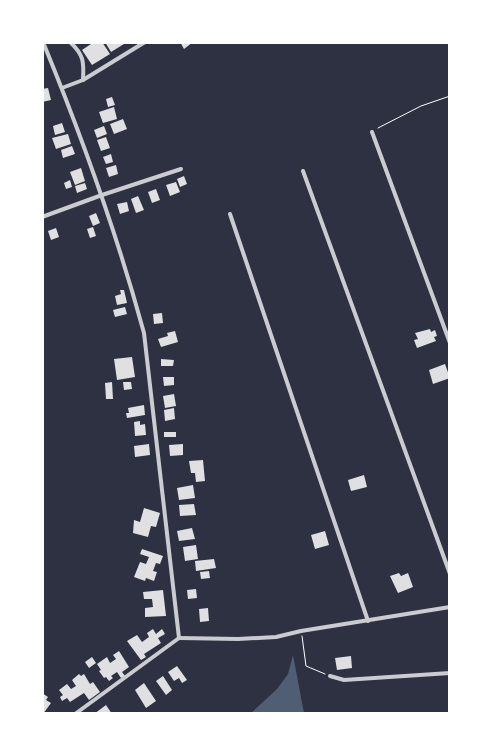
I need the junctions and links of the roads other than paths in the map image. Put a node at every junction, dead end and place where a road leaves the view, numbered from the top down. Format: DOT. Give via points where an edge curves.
graph roads {
  1 [pos="43,42"];
  2 [pos="70,42"];
  3 [pos="145,42"];
  4 [pos="83,80"];
  5 [pos="62,88"];
  6 [pos="372,132"];
  7 [pos="181,169"];
  8 [pos="303,171"];
  9 [pos="102,195"];
  10 [pos="230,214"];
  11 [pos="42,217"];
  12 [pos="450,343"];
  13 [pos="450,574"];
  14 [pos="450,607"];
  15 [pos="368,621"];
  16 [pos="179,638"];
  17 [pos="450,673"];
  18 [pos="330,676"];
  19 [pos="75,714"];
  1 -- 5 [label="street"];
  2 -- 4 [label="street" via="84,62"];
  3 -- 4 [label="street"];
  4 -- 5 [label="street"];
  5 -- 9 [label="street"];
  6 -- 12 [label="street"];
  7 -- 9 [label="street"];
  8 -- 13 [label="street"];
  9 -- 11 [label="street"];
  9 -- 16 [label="street" via="144,333"];
  10 -- 15 [label="street"];
  14 -- 15 [label="street"];
  15 -- 16 [label="street" via="276,637"];
  16 -- 19 [label="street"];
  17 -- 18 [label="street" via="344,680"];
}
